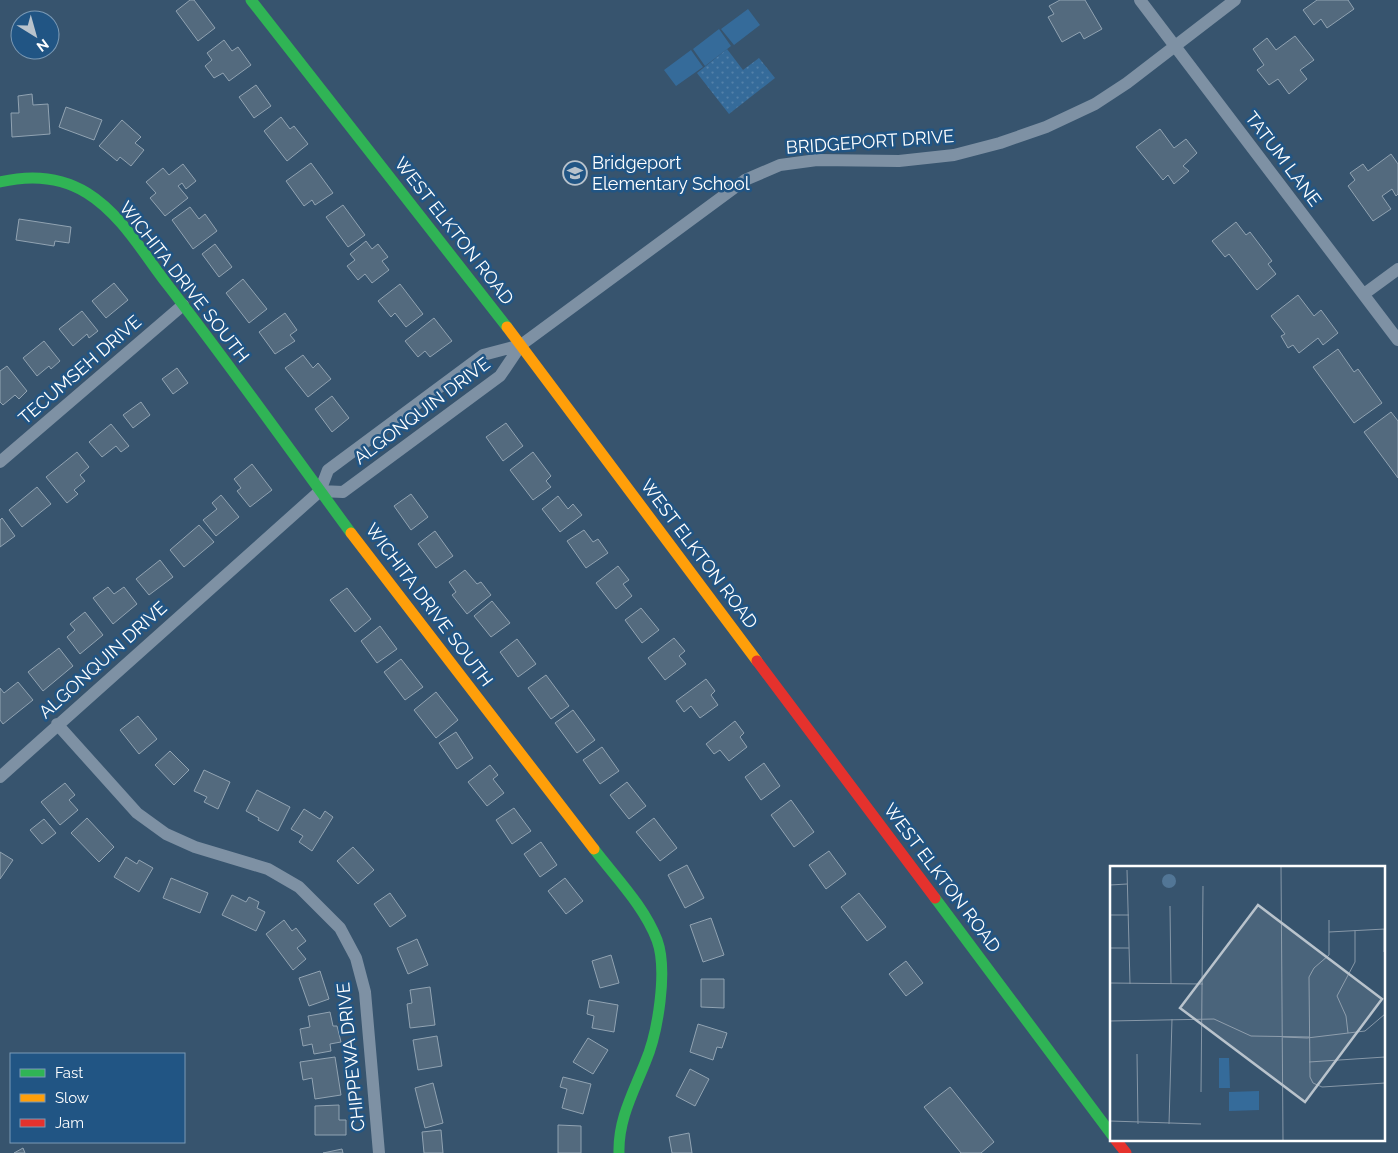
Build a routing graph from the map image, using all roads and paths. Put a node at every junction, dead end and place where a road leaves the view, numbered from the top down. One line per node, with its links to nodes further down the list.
1 (251, 0): 10 (street, WEST ELKTON ROAD)
2 (1140, 0): 4 (street, TATUM LANE)
3 (1235, 0): 4 (street, BRIDGEPORT DRIVE)
4 (1174, 47): 7 (street, TATUM LANE); 10 (street, BRIDGEPORT DRIVE)
5 (0, 182): 8 (street, WICHITA DRIVE SOUTH)
6 (1398, 269): 7 (street)
7 (1364, 294): 9 (street, TATUM LANE)
8 (183, 304): 11 (street, TECUMSEH DRIVE); 12 (street, WICHITA DRIVE SOUTH)
9 (1398, 340)
10 (521, 346): 12 (street, ALGONQUIN DRIVE); 12 (street, ALGONQUIN DRIVE); 15 (street, WEST ELKTON ROAD)
11 (0, 462)
12 (320, 491): 13 (street, ALGONQUIN DRIVE); 18 (street, WICHITA DRIVE SOUTH)
13 (57, 724): 14 (street, ALGONQUIN DRIVE); 17 (street, CHIPPEWA DRIVE)
14 (0, 777)
15 (1110, 1132)
16 (1116, 1140): 19 (street)
17 (379, 1153)
18 (619, 1153)
19 (1126, 1153)

